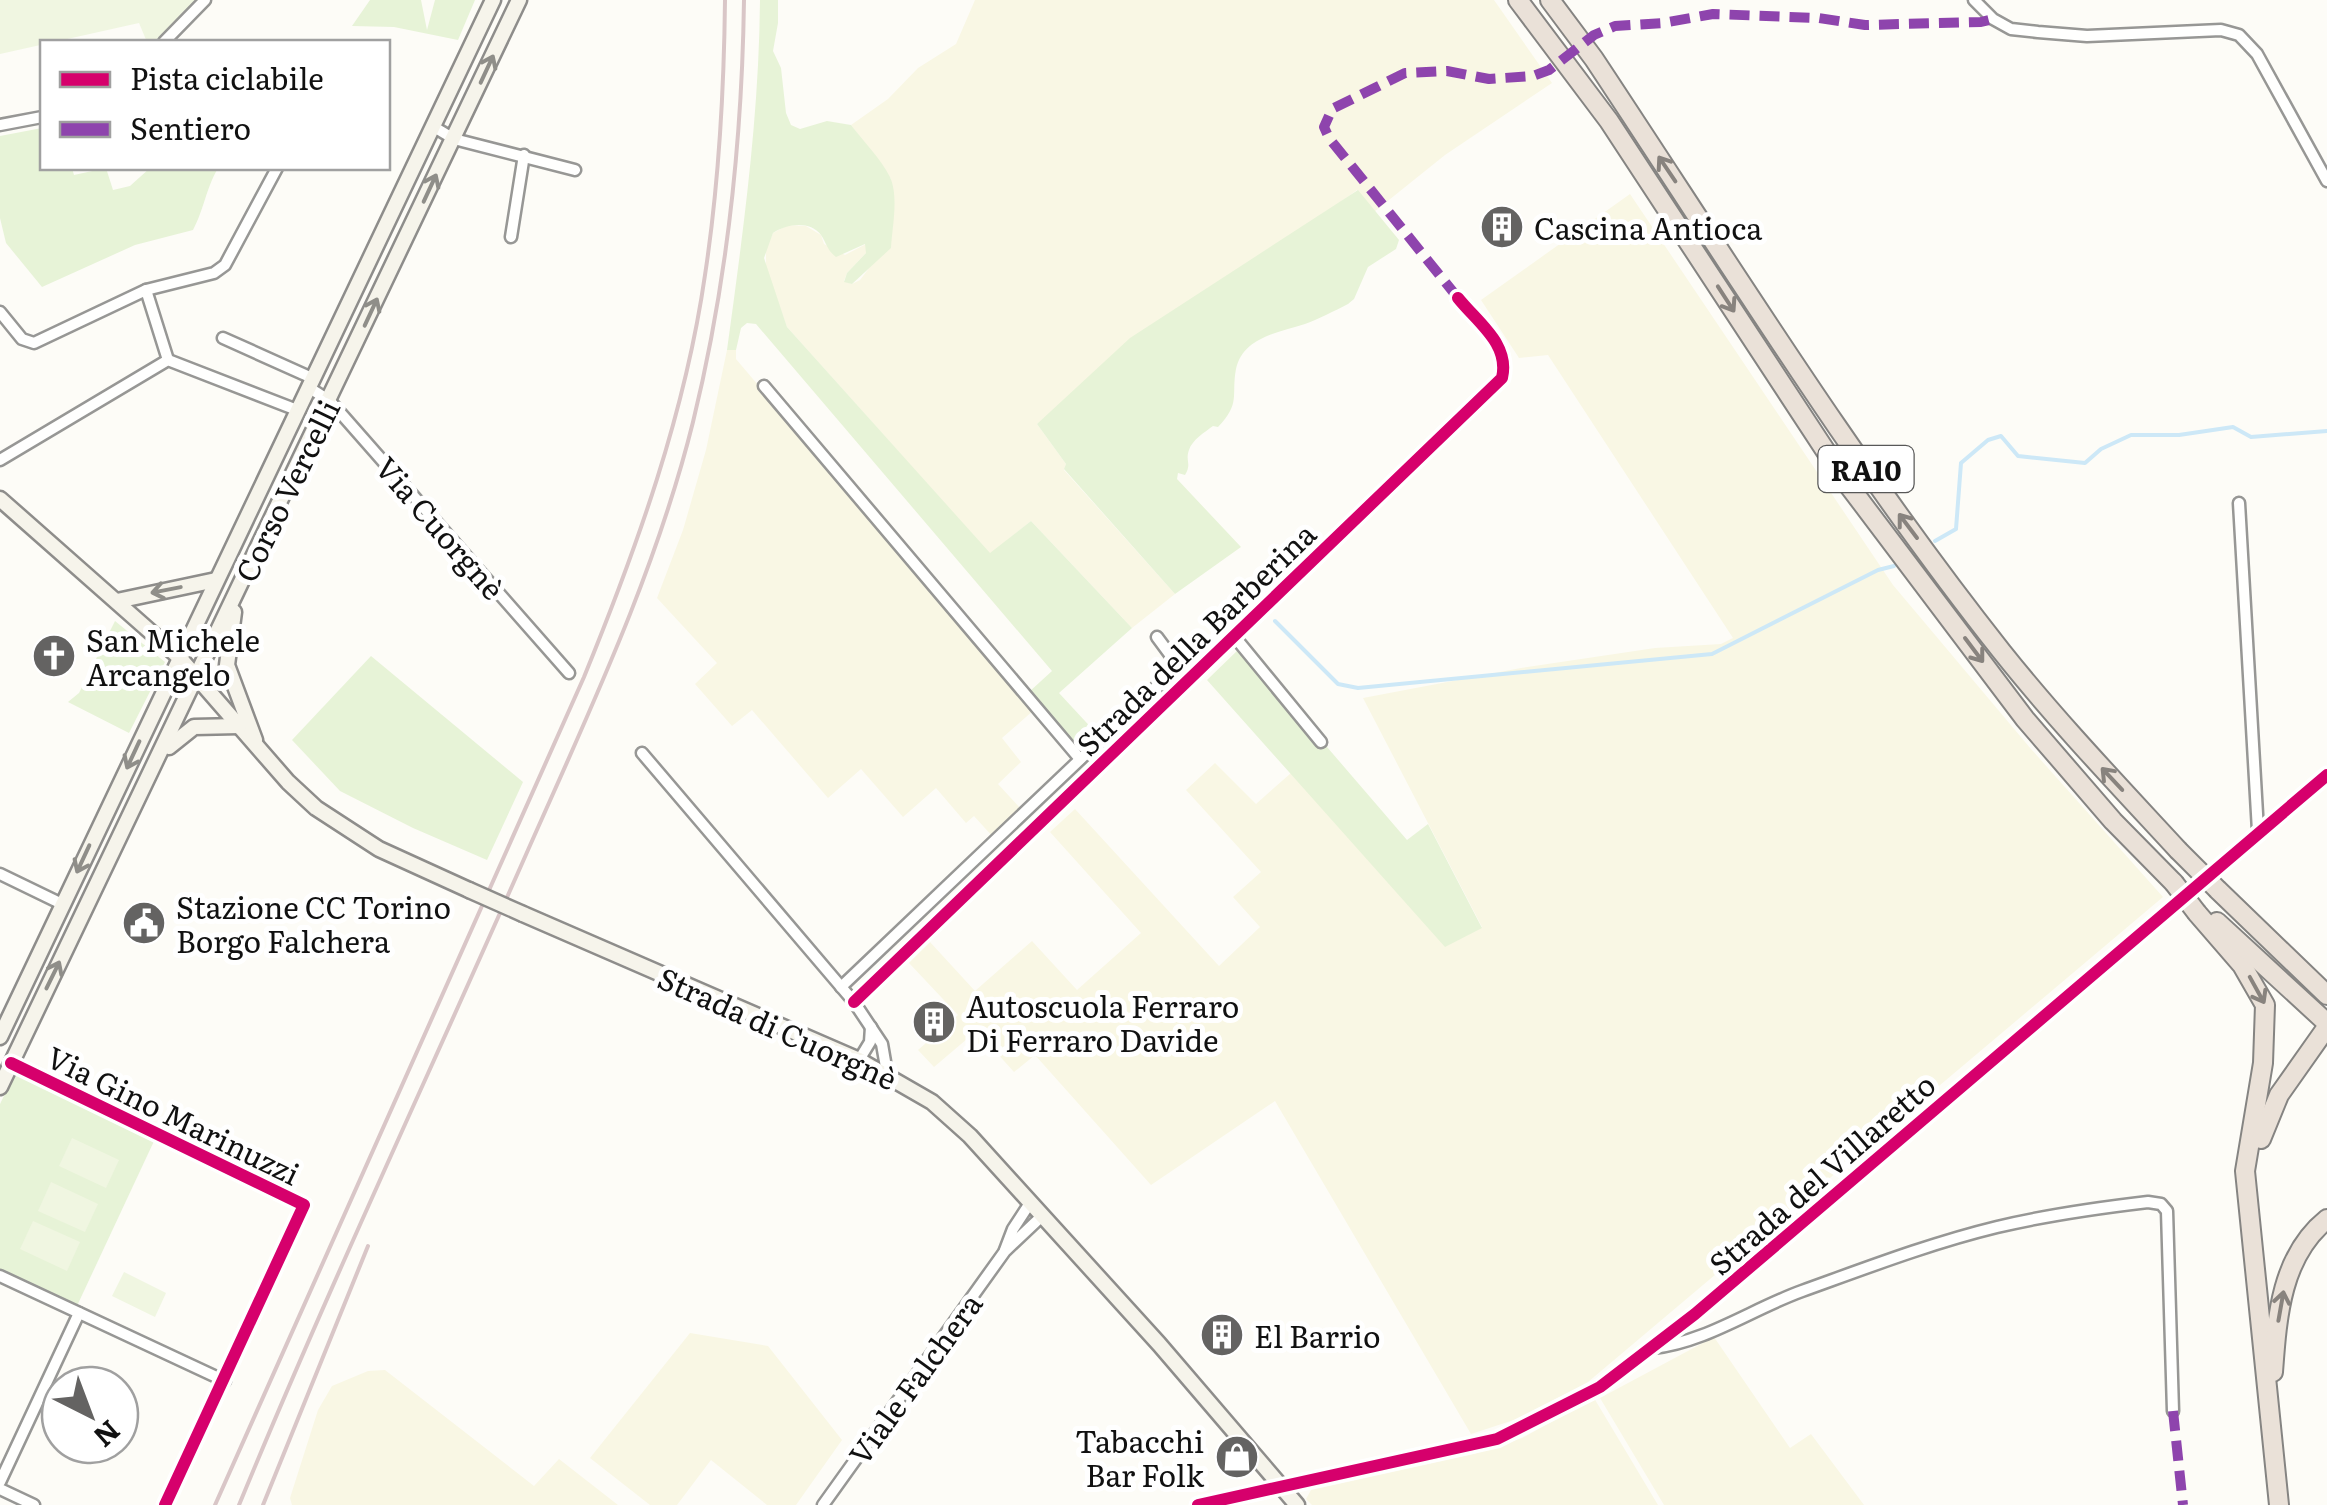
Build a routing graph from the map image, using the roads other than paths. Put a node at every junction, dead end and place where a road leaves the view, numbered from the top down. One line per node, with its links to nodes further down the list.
1 (205, 0): 7 (street)
2 (493, 0): 10 (main road, Corso Vercelli)
3 (519, 0): 11 (main road, Corso Vercelli, one-way to 3)
4 (1518, 0): 47 (highway, RA10, one-way to 47, bridge)
5 (1974, 0): 15 (street)
6 (1556, 7): 49 (highway, RA10, one-way to 6, bridge)
7 (166, 40)
8 (40, 117): 9 (street)
9 (0, 125)
10 (434, 127): 11 (street); 22 (main road, Corso Vercelli)
11 (454, 139): 12 (street); 24 (main road, Corso Vercelli, one-way to 11)
12 (524, 155): 14 (street); 16 (street)
13 (276, 170): 17 (street)
14 (575, 170)
15 (2327, 181)
16 (511, 237)
17 (146, 290): 19 (street); 21 (street)
18 (1458, 298): 32 (street, Strada della Barberina)
19 (0, 312)
20 (223, 338): 22 (street, Via Cuorgnè)
21 (168, 360): 25 (street); 26 (street)
22 (310, 383): 24 (street, Via Cuorgnè); 25 (main road, Corso Vercelli)
23 (764, 386): 42 (street, Strada della Barberina)
24 (330, 400): 30 (main road, Corso Vercelli); 35 (street, Via Cuorgnè)
25 (297, 410): 29 (main road, Corso Vercelli)
26 (0, 460)
27 (0, 499): 31 (main road, Strada di Cuorgnè)
28 (2238, 503): 44 (street)
29 (216, 580): 31 (main road, one-way to 31); 34 (main road, Corso Vercelli)
30 (238, 590): 36 (main road, Corso Vercelli); 39 (main road)
31 (117, 601): 34 (main road, Strada di Cuorgnè)
32 (1234, 636): 38 (street); 50 (street, Strada della Barberina)
33 (1157, 637): 42 (street, Strada della Barberina)
34 (179, 657): 36 (main road, Strada di Cuorgnè); 46 (main road, Corso Vercelli, one-way to 46)
35 (569, 672)
36 (197, 678): 37 (main road, Strada di Cuorgnè); 41 (main road, Corso Vercelli)
37 (239, 726): 39 (main road, Strada di Cuorgnè); 41 (main road)
38 (1320, 742)
39 (256, 745): 54 (main road, Strada di Cuorgnè, bridge)
40 (642, 753): 48 (street)
41 (158, 758): 55 (main road, Corso Vercelli, one-way to 41)
42 (1080, 759): 48 (street, Strada della Barberina)
43 (2327, 775): 44 (street, Strada del Villaretto)
44 (2258, 832): 65 (street, Strada del Villaretto)
45 (0, 874): 46 (street)
46 (62, 904): 53 (main road, Corso Vercelli)
47 (2199, 911): 51 (highway, RA10); 61 (highway, one-way to 61)
48 (841, 987): 50 (street)
49 (2327, 995)
50 (854, 1002): 52 (street)
51 (2327, 1025): 61 (highway)
52 (872, 1026): 54 (street); 56 (street)
53 (0, 1037)
54 (860, 1060): 56 (main road, Strada di Cuorgnè)
55 (11, 1063): 57 (main road, Corso Vercelli); 66 (street, Via Gino Marinuzzi)
56 (887, 1073): 58 (main road, Strada di Cuorgnè)
57 (0, 1087)
58 (1030, 1202): 59 (main road, Strada di Cuorgnè); 62 (street, Viale Falchera)
59 (1042, 1216): 62 (street, Viale Falchera); 70 (main road, Strada di Cuorgnè)
60 (2327, 1219): 67 (highway, one-way to 60)
61 (2253, 1248): 67 (highway)
62 (1004, 1251): 73 (street, Viale Falchera)
63 (0, 1276): 64 (street)
64 (80, 1313): 66 (street); 69 (street)
65 (1652, 1348): 68 (street, Strada del Villaretto); 70 (street, Strada del Villaretto)
66 (224, 1381): 72 (street)
67 (2270, 1402): 76 (highway)
68 (2173, 1412)
69 (0, 1486): 71 (street)
70 (1282, 1487): 74 (street, Strada del Villaretto); 75 (main road, Strada di Cuorgnè)
71 (34, 1505)
72 (164, 1505)
73 (822, 1505)
74 (1198, 1505)
75 (1297, 1505)
76 (2279, 1505)

